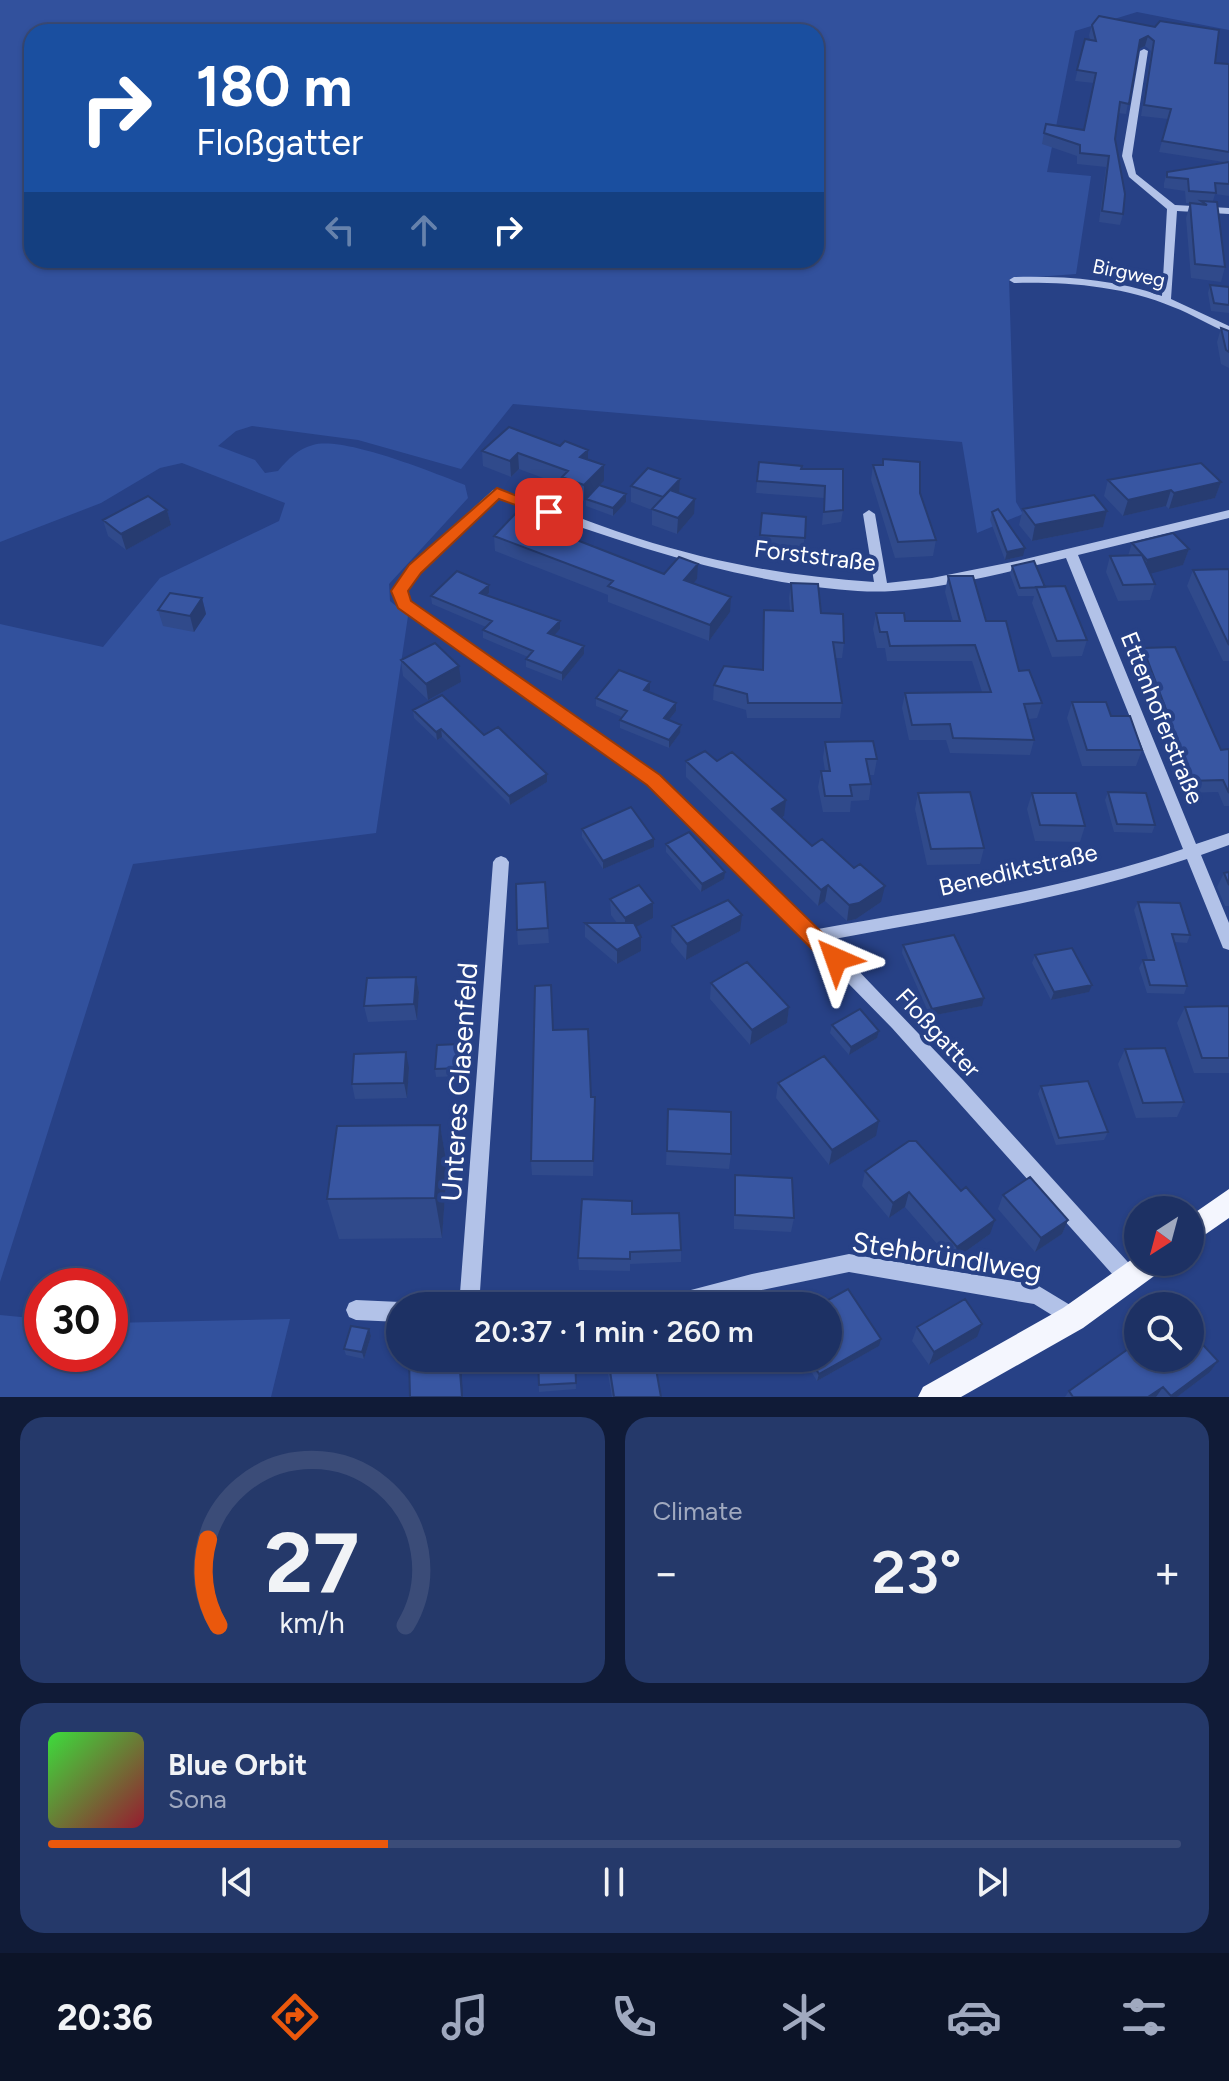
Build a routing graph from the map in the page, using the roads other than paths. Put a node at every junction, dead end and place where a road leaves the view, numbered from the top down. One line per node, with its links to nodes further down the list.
1 (1144, 51): 2 (street)
2 (1172, 208): 3 (street); 5 (street)
3 (1229, 211)
4 (1014, 280): 5 (street, Birgweg)
5 (1167, 298): 6 (street, Birgweg)
6 (1229, 330)
7 (497, 493): 11 (street, Forststraße); 15 (street, Floßgatter)
8 (869, 514): 11 (street)
9 (1229, 514): 10 (street, Forststraße)
10 (1071, 554): 11 (street, Forststraße); 13 (street, Ettenhoferstraße)
11 (881, 587)
12 (1229, 839): 13 (street, Benediktstraße)
13 (1193, 852): 15 (street, Benediktstraße); 16 (street, Ettenhoferstraße)
14 (501, 862): 21 (street, Unteres Glasenfeld)
15 (815, 936): 19 (street, Floßgatter)
16 (1229, 943)
17 (1229, 1202): 18 (main road)
18 (1204, 1221)
19 (1124, 1254)
20 (1132, 1276): 25 (main road)
21 (470, 1292)
22 (719, 1292): 25 (street, Stehbründlweg)
23 (356, 1310): 24 (street)
24 (386, 1311)
25 (1073, 1318): 26 (main road)
26 (933, 1397)

